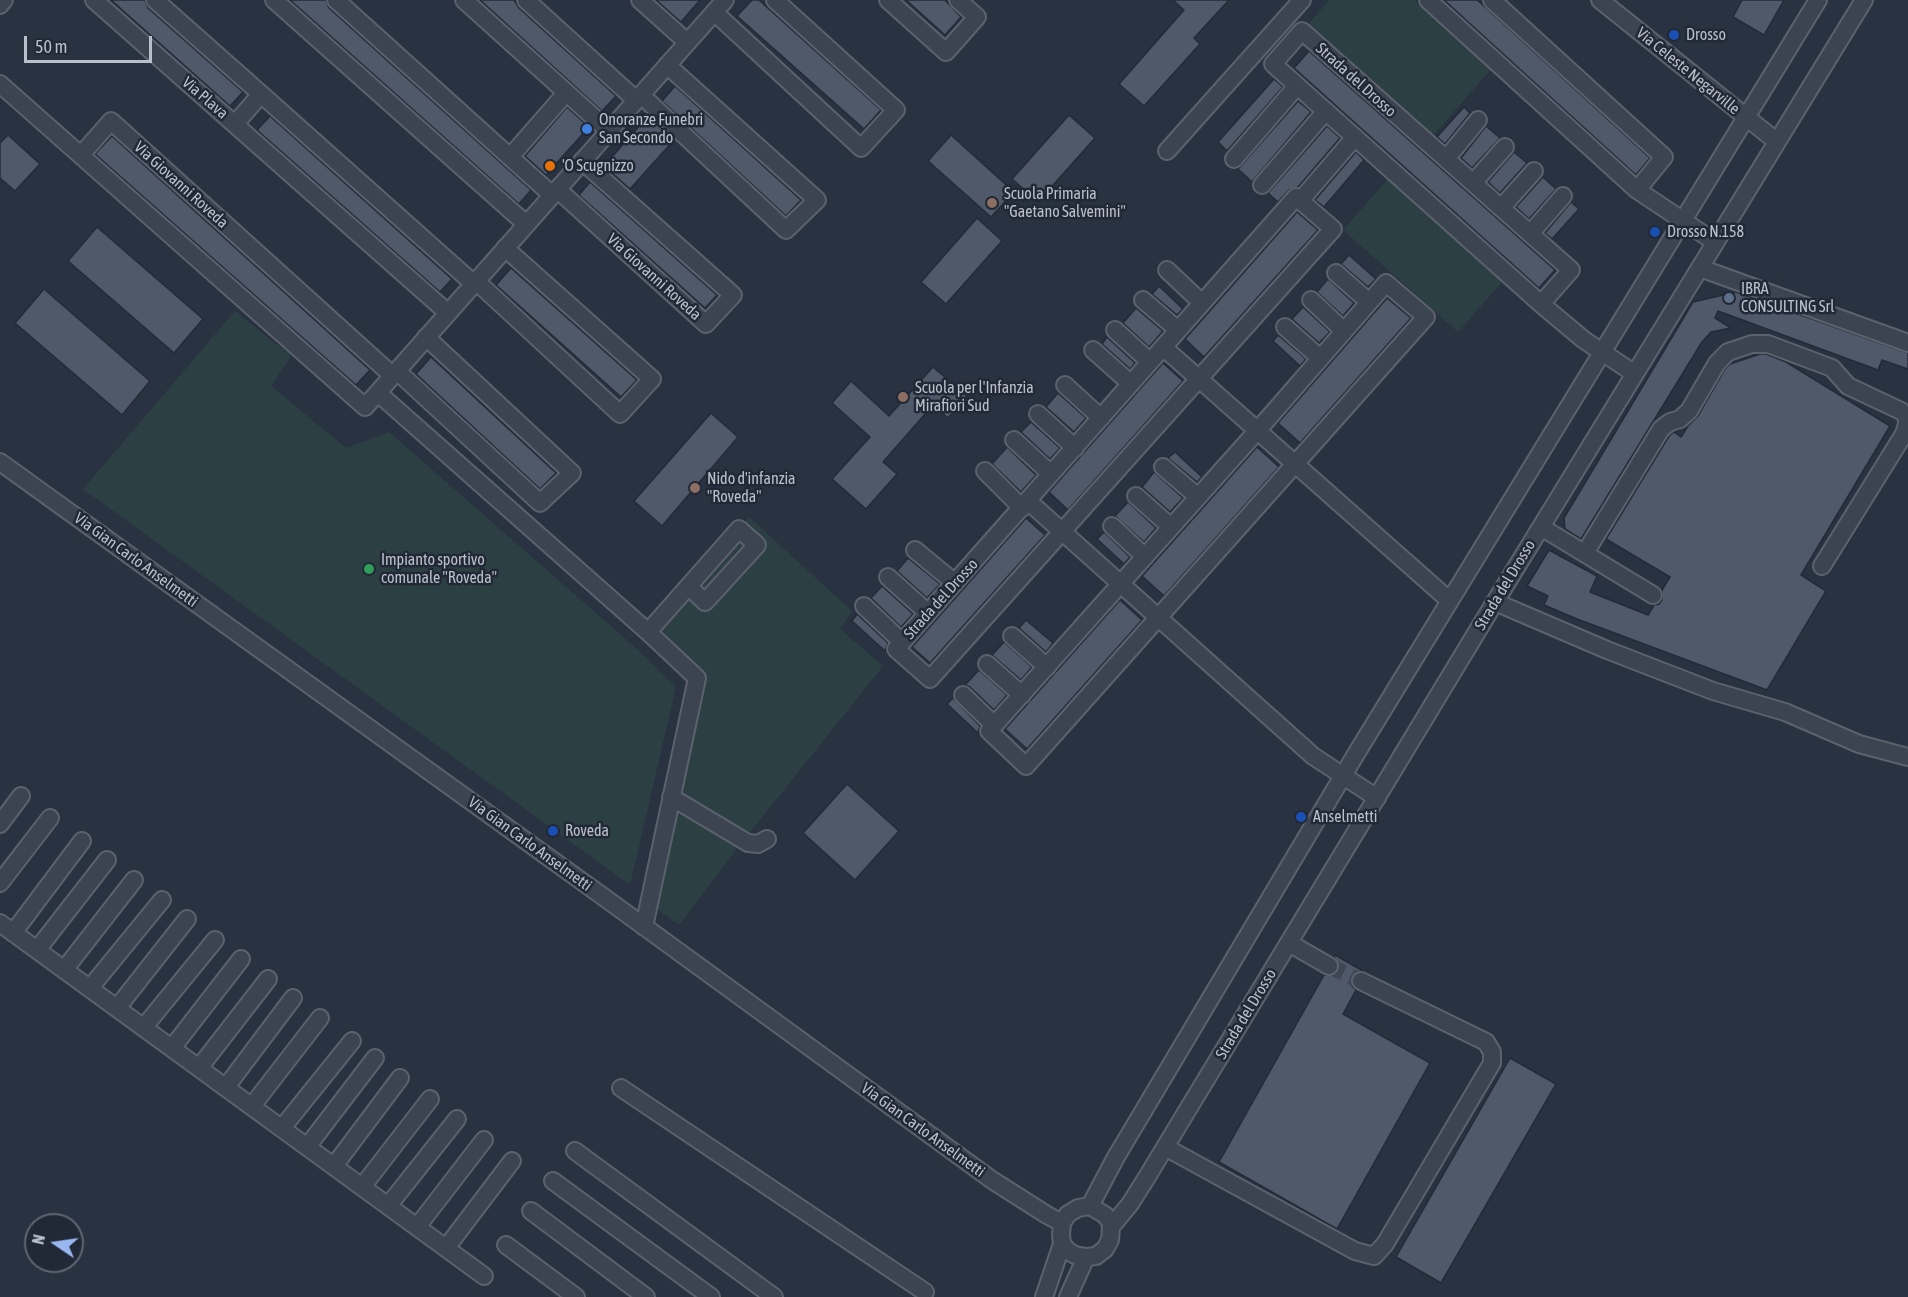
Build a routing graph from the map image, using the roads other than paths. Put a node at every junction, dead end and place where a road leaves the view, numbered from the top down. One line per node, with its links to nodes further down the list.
1 (4, 0): 18 (street)
2 (94, 0): 30 (street, Via Plava)
3 (155, 0): 25 (street)
4 (274, 0): 50 (street)
5 (336, 0): 37 (street, Via Giovanni Roveda)
6 (464, 0): 24 (street)
7 (526, 0): 26 (street)
8 (640, 0): 20 (street)
9 (775, 0): 19 (street)
10 (888, 0): 11 (street)
11 (958, 0)
12 (1302, 0): 35 (street)
13 (1428, 0): 44 (street)
14 (1492, 0): 44 (street)
15 (1600, 0): 28 (street, Via Celeste Negarville)
16 (1818, 0): 28 (street)
17 (1864, 0): 33 (street, Strada del Drosso)
18 (0, 5)
19 (718, 5): 20 (street)
20 (687, 42): 21 (street)
21 (667, 65): 26 (street); 26 (street)
22 (0, 84): 36 (street)
23 (1297, 86): 27 (street, Strada del Drosso); 38 (street); 39 (street, Strada del Drosso)
24 (566, 93): 31 (street); 37 (street)
25 (261, 94): 30 (street, Via Plava); 57 (street)
26 (638, 98): 31 (street)
27 (1326, 111): 32 (street, Strada del Drosso); 43 (street)
28 (1745, 117): 33 (street, Via Celeste Negarville); 49 (street)
29 (1478, 120): 39 (street)
30 (239, 128): 63 (street)
31 (609, 131): 40 (street)
32 (1354, 137): 46 (street); 62 (street, Strada del Drosso)
33 (1776, 141): 52 (street, Strada del Drosso)
34 (1505, 147): 42 (street)
35 (1167, 151)
36 (81, 155): 75 (street, Via Giovanni Roveda); 80 (street)
37 (510, 156): 45 (street, Via Giovanni Roveda)
38 (1234, 159)
39 (1446, 159): 42 (street, Strada del Drosso)
40 (582, 161): 45 (street); 45 (street, Via Giovanni Roveda)
41 (1534, 171): 48 (street)
42 (1473, 183): 48 (street, Strada del Drosso)
43 (1262, 185)
44 (1637, 190): 49 (street)
45 (554, 192): 50 (street)
46 (1306, 194)
47 (1563, 196): 51 (street)
48 (1501, 208): 51 (street, Strada del Drosso)
49 (1682, 221): 52 (street); 72 (street)
50 (526, 224): 53 (street)
51 (1530, 234): 62 (street, Strada del Drosso)
52 (1715, 242): 54 (street, Strada del Drosso)
53 (505, 248): 57 (street); 57 (street)
54 (1700, 268): 69 (street); 76 (street, Strada del Drosso)
55 (1167, 270): 61 (street)
56 (1336, 273): 60 (street)
57 (475, 282): 63 (street)
58 (1143, 300): 66 (street)
59 (1311, 300): 67 (street)
60 (1369, 302): 67 (street); 87 (street)
61 (1202, 303): 66 (street, Strada del Drosso); 77 (street, Strada del Drosso)
62 (1541, 304): 72 (street, Strada del Drosso)
63 (448, 313): 68 (street)
64 (1285, 327): 73 (street)
65 (1115, 330): 74 (street)
66 (1178, 330): 70 (street, Strada del Drosso)
67 (1344, 331): 73 (street)
68 (426, 338): 75 (street); 75 (street, Via Giovanni Roveda)
69 (1908, 344)
70 (1162, 347): 74 (street, Strada del Drosso); 77 (street)
71 (1094, 351): 78 (street)
72 (1602, 352): 76 (street, Strada del Drosso); 107 (street)
73 (1320, 358): 83 (street)
74 (1150, 362): 78 (street, Strada del Drosso)
75 (395, 374): 80 (street)
76 (1635, 374): 95 (street, Strada del Drosso)
77 (1200, 379): 83 (street); 97 (street, Strada del Drosso)
78 (1131, 384): 82 (street, Strada del Drosso)
79 (1065, 385): 82 (street)
80 (378, 393): 112 (street)
81 (1038, 414): 85 (street)
82 (1101, 418): 85 (street, Strada del Drosso)
83 (1258, 430): 87 (street); 92 (street)
84 (1014, 440): 90 (street)
85 (1075, 448): 90 (street, Strada del Drosso)
86 (0, 462): 134 (street, Via Gian Carlo Anselmetti)
87 (1296, 465): 107 (street); 111 (street)
88 (1163, 467): 92 (street)
89 (985, 471): 93 (street)
90 (1051, 474): 93 (street, Strada del Drosso)
91 (1136, 496): 96 (street)
92 (1198, 497): 96 (street)
93 (1025, 504): 97 (street); 103 (street, Strada del Drosso)
94 (1112, 526): 100 (street)
95 (1541, 527): 99 (street); 108 (street, Strada del Drosso)
96 (1171, 528): 100 (street)
97 (1062, 533): 104 (street); 114 (street, Strada del Drosso)
98 (915, 550): 103 (street)
99 (1585, 553): 101 (street); 106 (street)
100 (1145, 557): 104 (street)
101 (1822, 566)
102 (888, 577): 110 (street)
103 (955, 583): 110 (street, Strada del Drosso)
104 (1120, 585): 111 (street); 116 (street)
105 (689, 587): 112 (street)
106 (1653, 595)
107 (1450, 601): 121 (street)
108 (1495, 602): 120 (street); 124 (street, Strada del Drosso)
109 (864, 606): 114 (street)
110 (928, 613): 114 (street, Strada del Drosso)
111 (1158, 618): 119 (street); 121 (street)
112 (648, 632): 123 (street)
113 (1012, 636): 116 (street)
114 (903, 642)
115 (987, 664): 118 (street)
116 (1047, 667): 118 (street)
117 (963, 695): 119 (street)
118 (1022, 695): 119 (street)
119 (994, 725)
120 (1908, 757)
121 (1343, 776): 124 (street); 169 (street)
122 (21, 796): 126 (street)
123 (671, 797): 127 (street); 134 (street)
124 (1377, 798): 137 (street, Strada del Drosso)
125 (50, 818): 131 (street)
126 (0, 824)
127 (767, 839)
128 (81, 841): 135 (street)
129 (107, 860): 138 (street)
130 (134, 880): 141 (street)
131 (0, 883)
132 (162, 900): 144 (street)
133 (187, 919): 146 (street)
134 (644, 927): 171 (street, Via Gian Carlo Anselmetti)
135 (6, 928): 138 (street)
136 (215, 940): 148 (street)
137 (1289, 943): 140 (street); 162 (street, Strada del Drosso)
138 (37, 950): 141 (street)
139 (241, 959): 150 (street)
140 (1329, 966)
141 (64, 970): 144 (street)
142 (268, 979): 152 (street)
143 (1361, 981): 162 (street)
144 (90, 988): 146 (street)
145 (293, 998): 154 (street)
146 (117, 1008): 148 (street)
147 (320, 1018): 157 (street)
148 (144, 1027): 150 (street)
149 (352, 1041): 159 (street)
150 (172, 1048): 152 (street)
151 (375, 1058): 161 (street)
152 (199, 1068): 154 (street)
153 (400, 1078): 165 (street)
154 (225, 1087): 157 (street)
155 (621, 1089): 179 (street)
156 (430, 1099): 167 (street)
157 (252, 1106): 159 (street)
158 (457, 1119): 168 (street)
159 (282, 1128): 161 (street)
160 (484, 1140): 172 (street)
161 (307, 1147): 165 (street)
162 (1165, 1147): 173 (street, Strada del Drosso)
163 (575, 1151): 183 (street)
164 (512, 1161): 176 (street)
165 (333, 1166): 167 (street)
166 (553, 1180): 182 (street)
167 (362, 1187): 168 (street)
168 (388, 1206): 172 (street)
169 (1090, 1206): 171 (street); 173 (street)
170 (531, 1211): 181 (street)
171 (1062, 1223): 174 (street)
172 (417, 1227): 176 (street)
173 (1111, 1227): 177 (street)
174 (1062, 1244): 177 (street); 184 (street)
175 (506, 1245): 180 (street)
176 (446, 1248): 178 (street)
177 (1086, 1257): 185 (street)
178 (484, 1276)
179 (925, 1292)
180 (576, 1297)
181 (646, 1297)
182 (711, 1297)
183 (774, 1297)
184 (1044, 1297)
185 (1068, 1297)

